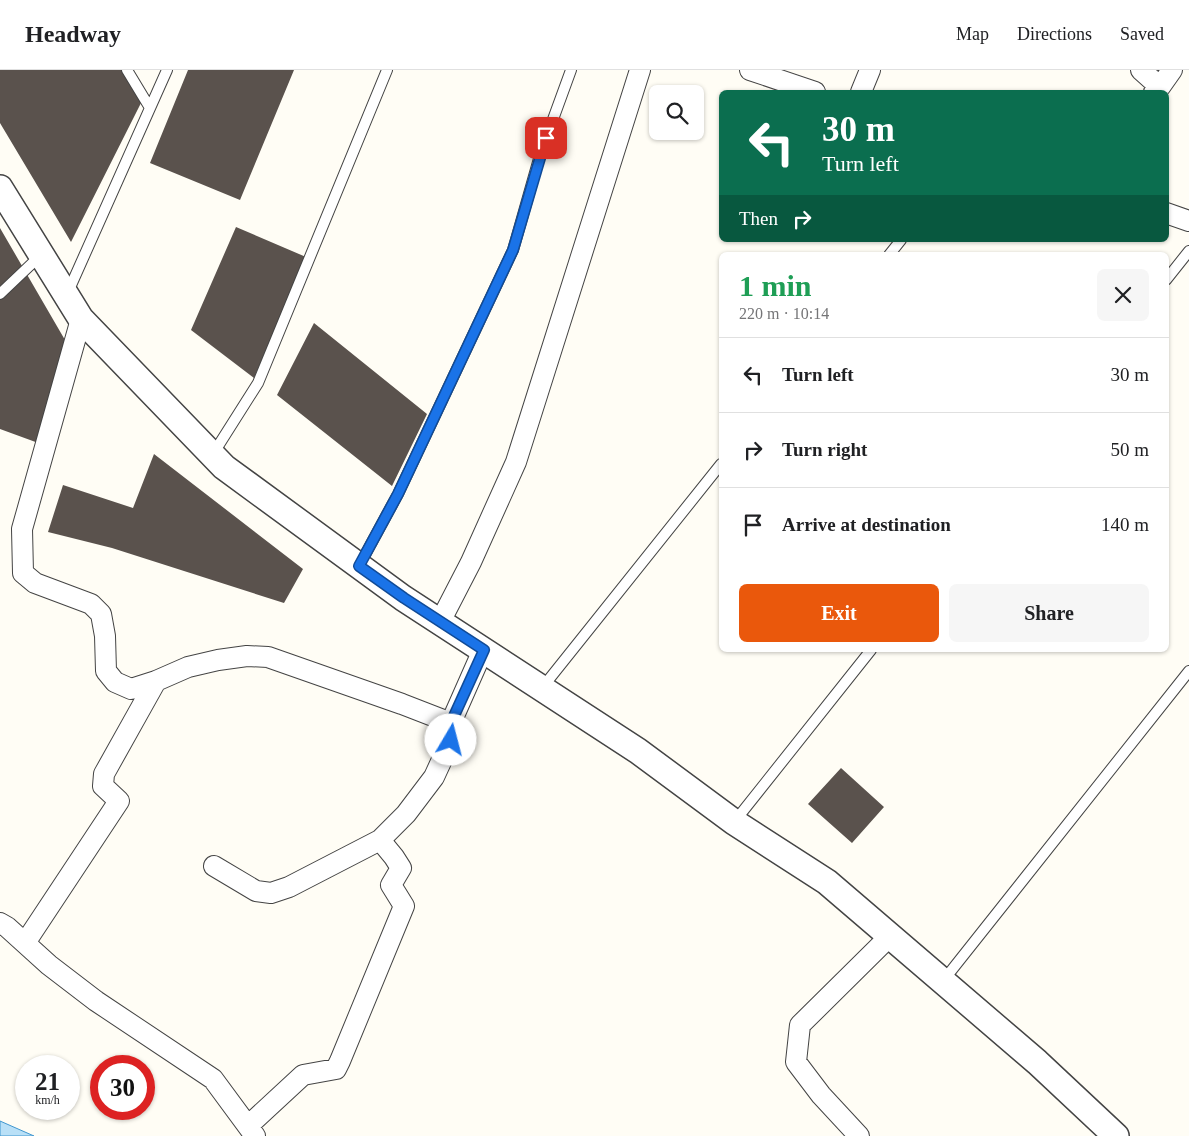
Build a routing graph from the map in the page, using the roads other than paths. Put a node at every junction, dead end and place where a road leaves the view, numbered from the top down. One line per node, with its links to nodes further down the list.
1 (127, 70): 13 (lane)
2 (167, 70): 13 (lane)
3 (387, 70): 25 (lane)
4 (571, 70): 27 (lane)
5 (640, 70): 28 (street)
6 (750, 70): 10 (street)
7 (870, 70): 11 (street)
8 (1141, 70): 12 (street)
9 (1172, 70): 12 (street)
10 (809, 90)
11 (862, 90)
12 (1157, 90)
13 (150, 108): 23 (lane)
14 (0, 188): 20 (street)
15 (1169, 214): 16 (street)
16 (1189, 221)
17 (898, 242): 19 (lane)
18 (1189, 251): 21 (lane)
19 (890, 252)
20 (41, 255): 22 (lane); 23 (street)
21 (1169, 276)
22 (0, 294)
23 (66, 295): 24 (street)
24 (81, 320): 25 (street); 32 (street)
25 (212, 455): 27 (street)
26 (719, 467): 33 (lane)
27 (359, 566): 28 (street)
28 (440, 622): 29 (street)
29 (484, 650): 33 (street); 34 (street)
30 (869, 652): 35 (lane)
31 (1189, 671): 41 (lane)
32 (156, 681): 34 (street); 40 (street)
33 (542, 688): 35 (street)
34 (450, 723): 36 (street)
35 (734, 822): 39 (street)
36 (380, 840): 37 (street); 42 (street)
37 (214, 866)
38 (0, 923): 40 (street)
39 (890, 936): 41 (street); 43 (street)
40 (25, 943): 42 (street)
41 (943, 981): 44 (street)
42 (252, 1131)
43 (859, 1136)
44 (1116, 1136)

